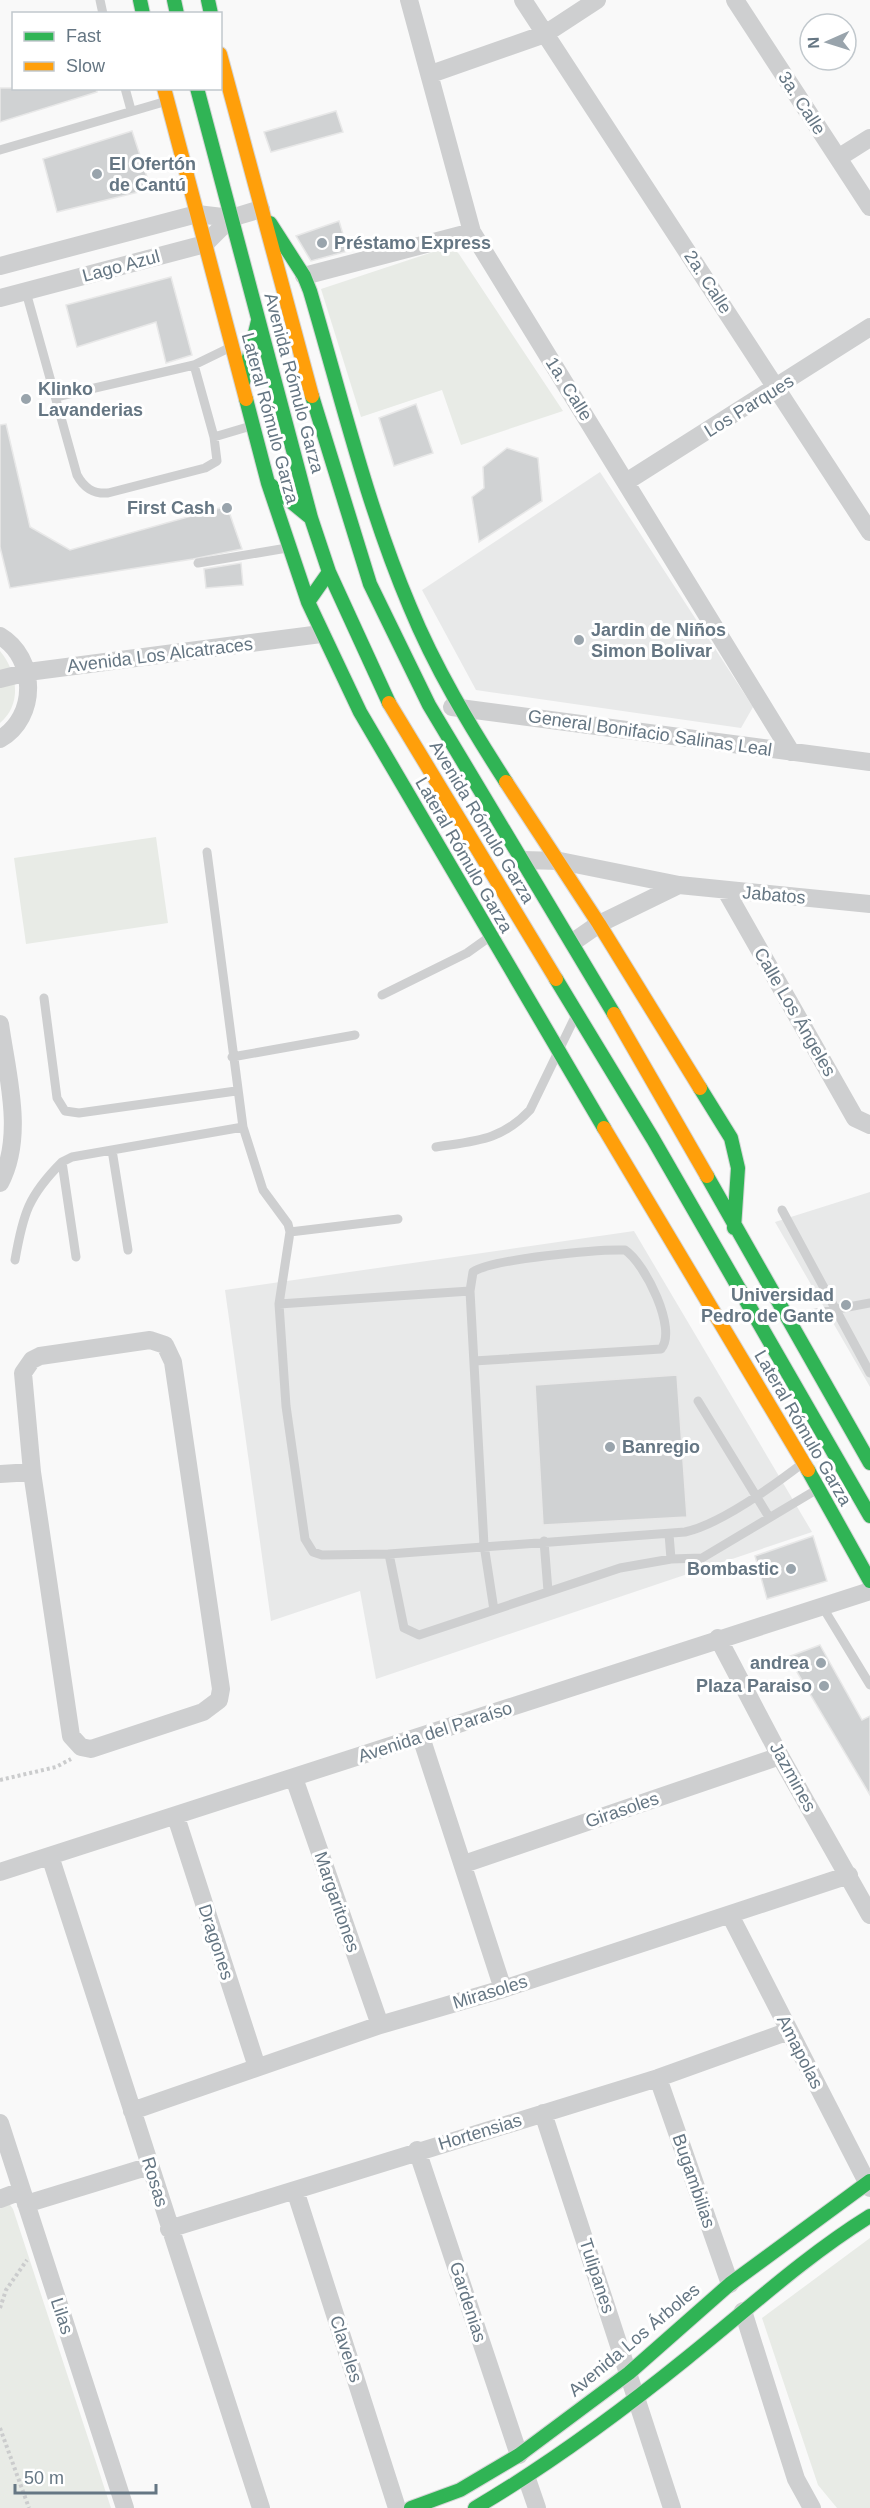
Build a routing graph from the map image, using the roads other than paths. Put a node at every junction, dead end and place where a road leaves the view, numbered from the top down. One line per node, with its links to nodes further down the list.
1 (409, 0): 7 (street, 1a. Calle)
2 (523, 0): 5 (street, 2a. Calle)
3 (597, 0): 5 (street)
4 (735, 0): 14 (street, 3a. Calle)
5 (545, 34): 7 (street); 30 (street, 2a. Calle)
6 (222, 62): 16 (street, Avenida Rómulo Garza)
7 (431, 74): 19 (street, 1a. Calle)
8 (126, 90): 11 (lane)
9 (198, 90): 18 (street, Avenida Rómulo Garza)
10 (166, 95): 11 (lane); 17 (street, Lateral Rómulo Garza)
11 (131, 110): 13 (lane)
12 (870, 138): 14 (street)
13 (0, 150)
14 (838, 158): 15 (street, 3a. Calle)
15 (870, 207)
16 (261, 209): 18 (street, Lago Azul); 22 (street); 46 (street, Avenida Rómulo Garza)
17 (197, 214): 18 (street, Lago Azul); 20 (street, Lateral Rómulo Garza); 21 (street, Lago Azul)
18 (231, 218): 20 (street, Lago Azul); 25 (street, Avenida Rómulo Garza)
19 (472, 232): 22 (street); 35 (street, 1a. Calle)
20 (206, 244): 23 (street, Lago Azul); 27 (street, Lateral Rómulo Garza)
21 (1, 263)
22 (304, 276): 47 (street)
23 (26, 291): 24 (street, Lago Azul); 31 (lane)
24 (0, 298)
25 (259, 320): 29 (street); 36 (street, Avenida Rómulo Garza)
26 (870, 327): 30 (street, Los Parques)
27 (233, 346): 28 (lane); 29 (street, Lateral Rómulo Garza)
28 (194, 365): 31 (lane); 33 (lane)
29 (243, 382): 32 (street, Lateral Rómulo Garza)
30 (778, 388): 35 (street, Los Parques); 37 (street, 2a. Calle)
31 (56, 397): 33 (lane)
32 (254, 425): 33 (lane); 34 (street, Lateral Rómulo Garza)
33 (214, 436)
34 (268, 483): 36 (street); 38 (street, Lateral Rómulo Garza)
35 (626, 483): 49 (street, 1a. Calle)
36 (311, 518): 40 (street, Avenida Rómulo Garza)
37 (870, 531)
38 (288, 549): 39 (lane); 41 (street, Lateral Rómulo Garza)
39 (198, 563)
40 (329, 572): 41 (street); 62 (street, Avenida Rómulo Garza)
41 (308, 603): 42 (street, Lateral Rómulo Garza)
42 (321, 634): 44 (street, Avenida Los Alcatraces); 58 (street, Lateral Rómulo Garza)
43 (0, 636): 44 (street)
44 (28, 672): 45 (street, Avenida Los Alcatraces); 48 (street)
45 (0, 679)
46 (429, 705): 47 (street, General Bonifacio Salinas Leal); 52 (street, Avenida Rómulo Garza)
47 (460, 708): 49 (street, General Bonifacio Salinas Leal); 53 (street)
48 (0, 740)
49 (791, 752): 50 (street, General Bonifacio Salinas Leal)
50 (870, 762)
51 (207, 852): 66 (lane)
52 (522, 860): 53 (street, Jabatos); 59 (street, Avenida Rómulo Garza)
53 (560, 861): 54 (street, Jabatos); 57 (street)
54 (678, 885): 55 (street, Jabatos); 57 (street)
55 (726, 891): 56 (street, Jabatos); 68 (street, Calle Los Ángeles)
56 (870, 904)
57 (599, 924): 59 (street); 76 (street)
58 (490, 937): 60 (lane); 65 (street, Lateral Rómulo Garza)
59 (573, 942): 76 (street, Avenida Rómulo Garza)
60 (382, 995)
61 (44, 998): 67 (lane)
62 (576, 1014): 65 (lane); 96 (street, Avenida Rómulo Garza)
63 (0, 1024): 73 (street)
64 (355, 1035): 66 (lane)
65 (559, 1052): 70 (lane); 90 (street, Lateral Rómulo Garza)
66 (232, 1057): 67 (lane)
67 (236, 1091): 69 (lane)
68 (870, 1125)
69 (243, 1127): 71 (lane); 77 (lane)
70 (436, 1147)
71 (112, 1150): 72 (lane); 78 (lane)
72 (62, 1162): 79 (lane); 80 (lane)
73 (0, 1183)
74 (782, 1210): 84 (lane)
75 (398, 1220): 77 (lane)
76 (734, 1228): 85 (street, Avenida Rómulo Garza)
77 (290, 1233): 83 (lane)
78 (128, 1250)
79 (76, 1257)
80 (15, 1260)
81 (470, 1291): 83 (lane); 86 (lane); 86 (lane)
82 (870, 1303): 84 (lane)
83 (279, 1304): 101 (lane)
84 (834, 1310): 85 (lane); 87 (lane)
85 (788, 1318): 89 (street, Avenida Rómulo Garza)
86 (474, 1361): 100 (lane)
87 (870, 1373)
88 (698, 1401): 95 (lane)
89 (865, 1442): 91 (street, Avenida Rómulo Garza)
90 (803, 1462): 94 (street, Lateral Rómulo Garza); 95 (lane)
91 (870, 1463)
92 (32, 1472): 92 (street); 93 (street)
93 (0, 1474)
94 (818, 1488): 97 (lane); 103 (street, Lateral Rómulo Garza)
95 (757, 1494): 97 (lane); 98 (lane)
96 (870, 1516)
97 (769, 1517): 102 (lane)
98 (669, 1534): 99 (lane); 102 (lane)
99 (544, 1541): 100 (lane); 104 (lane)
100 (484, 1545): 101 (lane); 107 (lane)
101 (389, 1554): 107 (lane)
102 (671, 1559): 104 (lane)
103 (870, 1581)
104 (548, 1591): 107 (lane)
105 (870, 1591): 106 (street, Avenida del Paraíso)
106 (822, 1606): 108 (street, Avenida del Paraíso); 109 (lane)
107 (494, 1610)
108 (718, 1638): 110 (street, Avenida del Paraíso); 111 (street, Jazmines)
109 (870, 1685)
110 (421, 1737): 112 (street, Avenida del Paraíso); 115 (street)
111 (780, 1756): 115 (street, Girasoles); 117 (street, Jazmines)
112 (294, 1778): 113 (street, Avenida del Paraíso); 121 (street, Margaritones)
113 (176, 1817): 114 (street, Avenida del Paraíso); 123 (street, Dragones)
114 (50, 1856): 116 (street, Avenida del Paraíso); 125 (street, Rosas)
115 (464, 1864): 120 (street)
116 (0, 1872)
117 (849, 1875): 118 (street, Jazmines); 119 (street, Mirasoles)
118 (870, 1915)
119 (730, 1916): 120 (street, Mirasoles); 122 (street, Amapolas)
120 (503, 1989): 121 (street, Mirasoles)
121 (380, 2025): 123 (street, Mirasoles)
122 (789, 2031): 124 (street, Hortensias); 130 (street, Amapolas)
123 (256, 2067): 125 (street, Mirasoles)
124 (658, 2078): 126 (street, Hortensias); 136 (street, Bugambilias)
125 (132, 2111): 129 (street, Rosas)
126 (543, 2113): 128 (street, Hortensias); 138 (street, Tulipanes)
127 (0, 2123): 132 (street, Lilas)
128 (417, 2150): 131 (street, Hortensias); 140 (street, Gardenias)
129 (150, 2166): 132 (street); 135 (street, Rosas)
130 (869, 2184): 136 (street, Avenida Los Árboles)
131 (295, 2190): 135 (street, Hortensias); 144 (street, Claveles)
132 (24, 2198): 133 (street); 142 (street, Lilas)
133 (0, 2199)
134 (870, 2217): 137 (street)
135 (169, 2229): 143 (street, Rosas)
136 (730, 2283): 138 (street, Avenida Los Árboles)
137 (743, 2311): 139 (street); 149 (street)
138 (629, 2373): 139 (street, Tulipanes); 140 (street, Avenida Los Árboles)
139 (637, 2399): 141 (street); 148 (street, Tulipanes)
140 (519, 2455): 145 (street, Avenida Los Árboles)
141 (527, 2479): 146 (street); 147 (street)
142 (125, 2508)
143 (261, 2508)
144 (398, 2508)
145 (411, 2508)
146 (475, 2508)
147 (537, 2508)
148 (672, 2508)
149 (812, 2508)

